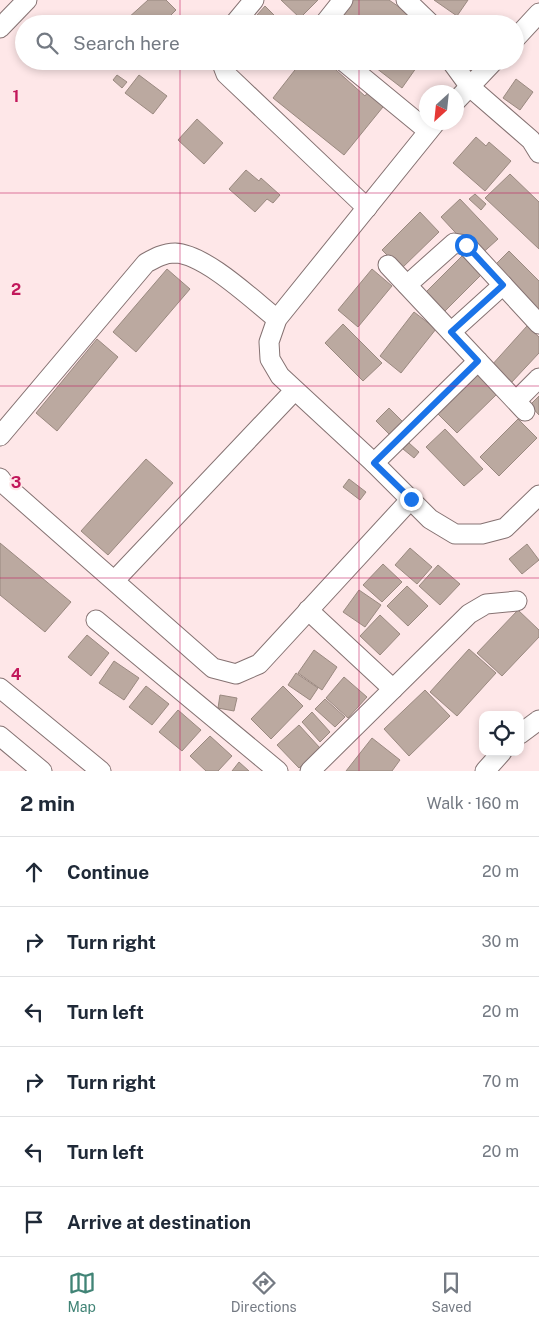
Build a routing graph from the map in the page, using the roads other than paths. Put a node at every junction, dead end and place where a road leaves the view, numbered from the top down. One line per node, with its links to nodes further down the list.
1 (27, 0): 9 (street)
2 (254, 0): 6 (street)
3 (343, 0): 7 (street)
4 (406, 0): 8 (street)
5 (539, 13): 10 (street)
6 (242, 15)
7 (331, 15)
8 (422, 15)
9 (0, 28)
10 (524, 29)
11 (224, 70): 20 (street)
12 (355, 70): 17 (street)
13 (458, 70): 15 (street)
14 (486, 70): 15 (street)
15 (470, 87): 16 (street); 19 (street)
16 (464, 93)
17 (419, 117)
18 (430, 130): 20 (street)
19 (536, 142)
20 (367, 208): 24 (street)
21 (388, 265): 22 (street)
22 (407, 284): 23 (street); 26 (street)
23 (503, 285): 25 (street); 26 (street)
24 (277, 319): 29 (street); 30 (street)
25 (539, 324)
26 (451, 332): 27 (street)
27 (478, 361): 28 (street); 31 (street)
28 (539, 378)
29 (294, 391): 31 (street); 35 (street)
30 (0, 436)
31 (374, 463): 34 (street)
32 (0, 478): 35 (street)
33 (539, 495): 34 (street)
34 (411, 499): 37 (street)
35 (115, 580): 37 (street)
36 (517, 601): 40 (street)
37 (308, 610): 40 (street)
38 (96, 620): 47 (street)
39 (0, 688): 46 (street)
40 (393, 690): 48 (street)
41 (539, 720): 42 (street)
42 (524, 731)
43 (0, 736): 45 (street)
44 (498, 756): 49 (street)
45 (42, 771)
46 (102, 771)
47 (278, 771)
48 (310, 771)
49 (485, 771)

